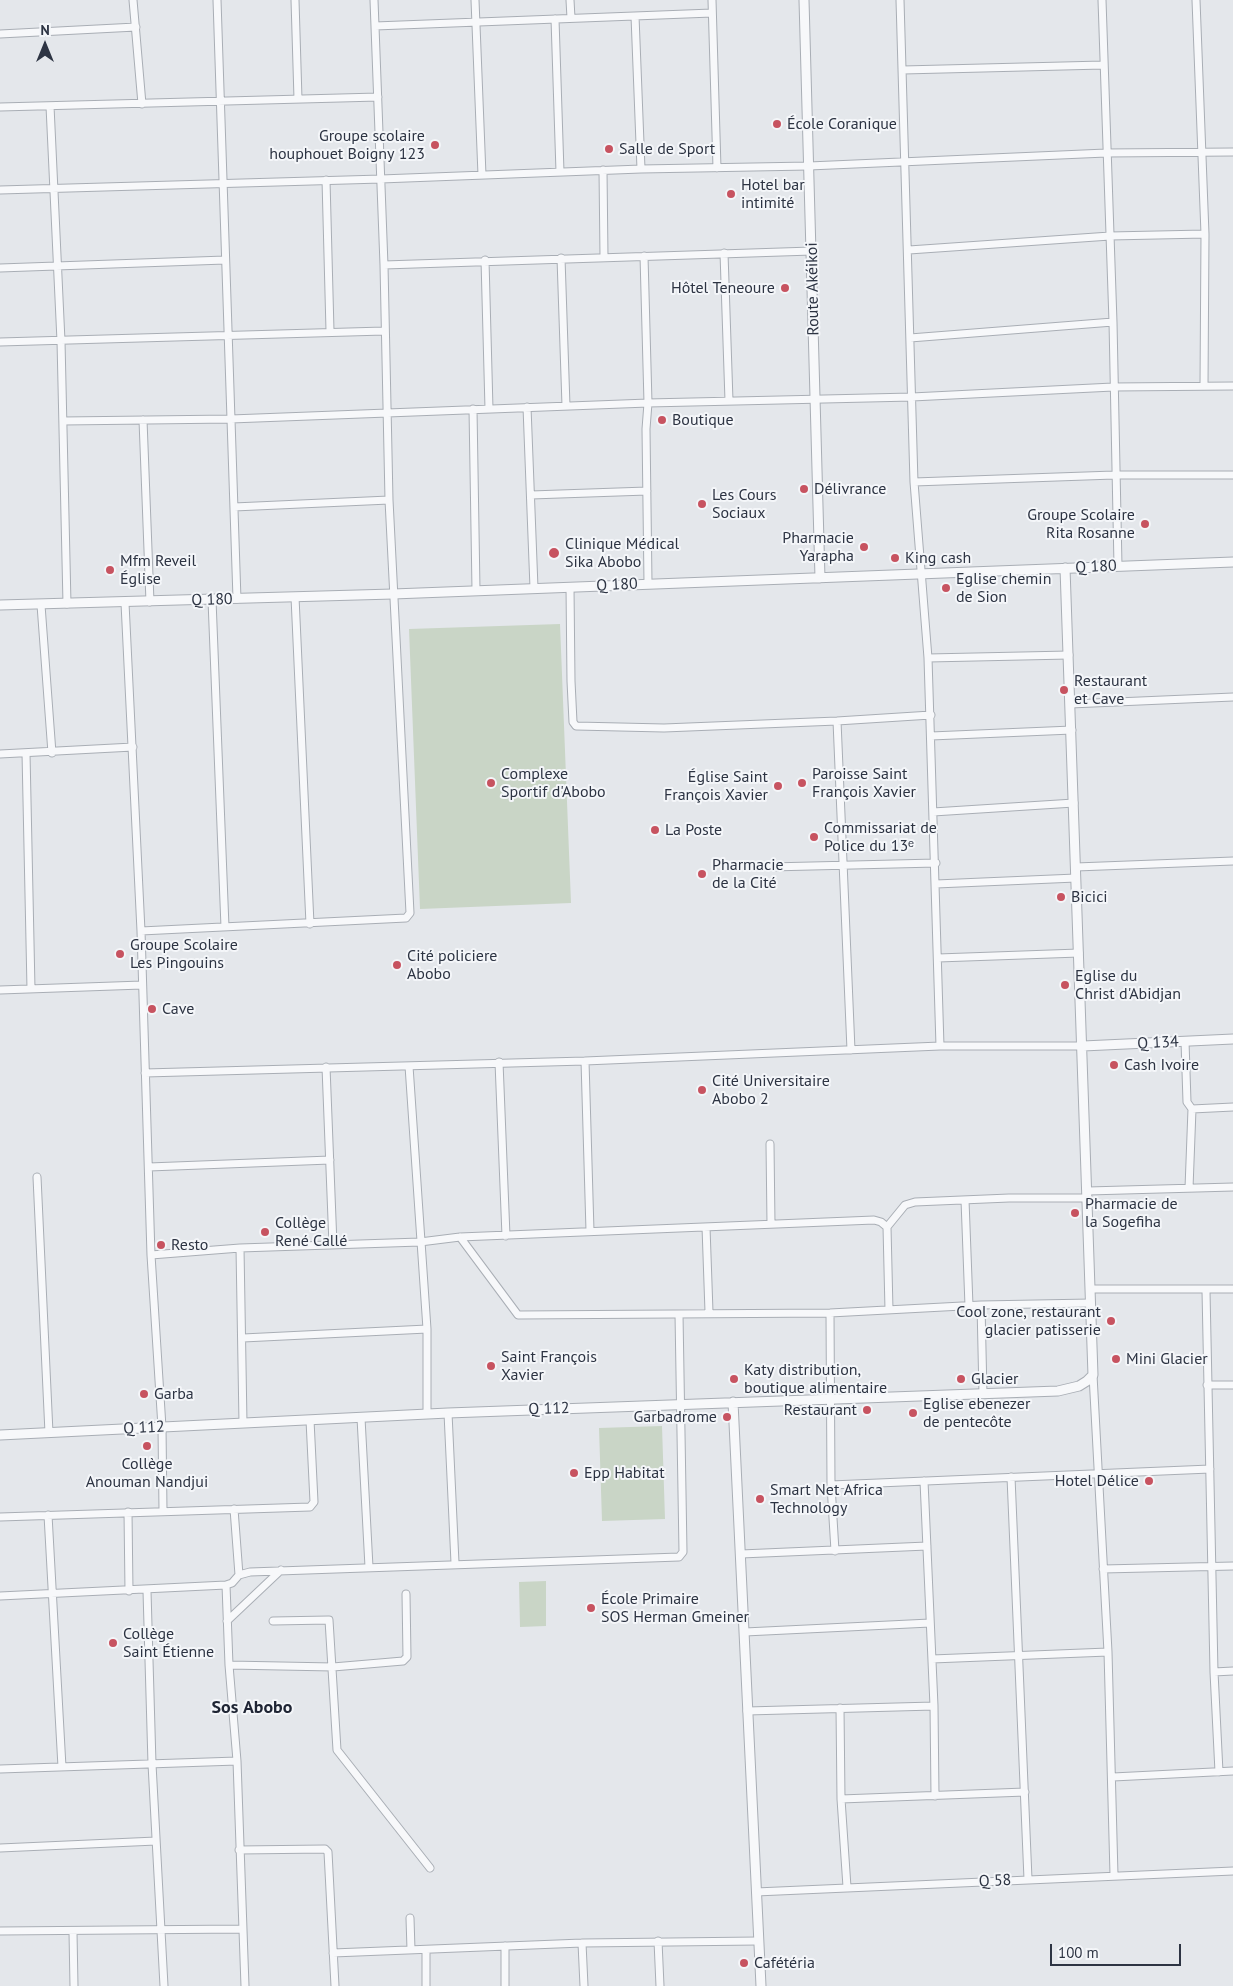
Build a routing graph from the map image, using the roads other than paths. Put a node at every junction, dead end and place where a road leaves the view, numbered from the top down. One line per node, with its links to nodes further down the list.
1 (133, 0): 17 (street)
2 (217, 0): 24 (street)
3 (295, 0): 23 (street)
4 (374, 0): 18 (street)
5 (475, 0): 16 (street)
6 (570, 0): 14 (street)
7 (712, 0): 12 (street)
8 (804, 0): 32 (street, Route Akéikoi)
9 (900, 0): 21 (street)
10 (1102, 0): 20 (street)
11 (1196, 0): 28 (street)
12 (712, 13): 13 (street); 34 (street)
13 (635, 16): 14 (street); 33 (street)
14 (571, 18): 15 (street)
15 (555, 19): 16 (street); 36 (street)
16 (476, 22): 18 (street); 37 (street)
17 (136, 26): 19 (street); 25 (street)
18 (375, 26): 22 (street)
19 (0, 34)
20 (1103, 65): 21 (street); 30 (street)
21 (903, 70): 31 (street)
22 (378, 97): 23 (street); 38 (street)
23 (298, 99): 24 (street)
24 (220, 102): 25 (street); 40 (street)
25 (142, 104): 26 (street)
26 (50, 106): 27 (street); 41 (street)
27 (0, 108)
28 (1202, 152): 29 (street); 30 (street); 43 (street)
29 (1233, 152)
30 (1106, 153): 31 (street); 44 (street)
31 (905, 162): 32 (street); 45 (street)
32 (809, 166): 34 (street); 46 (street, Route Akéikoi)
33 (641, 168): 34 (street); 35 (street)
34 (717, 168)
35 (602, 170): 36 (street); 49 (street)
36 (560, 172): 37 (street)
37 (482, 175): 38 (street)
38 (381, 179): 39 (street); 54 (street)
39 (326, 180): 40 (street); 57 (street)
40 (223, 184): 41 (street); 51 (street)
41 (54, 189): 42 (street); 53 (street)
42 (0, 190)
43 (1205, 234): 44 (street); 63 (street)
44 (1110, 236): 45 (street); 56 (street)
45 (909, 250): 60 (street)
46 (812, 252): 47 (street); 67 (street, Route Akéikoi)
47 (724, 253): 48 (street); 68 (street)
48 (644, 256): 49 (street); 69 (street)
49 (604, 257): 50 (street)
50 (561, 258): 52 (street); 70 (street)
51 (225, 260): 53 (street); 59 (street)
52 (485, 260): 54 (street); 73 (street)
53 (58, 265): 55 (street); 61 (street)
54 (384, 265): 58 (street)
55 (0, 268)
56 (1113, 322): 60 (street); 65 (street)
57 (330, 331): 58 (street); 59 (street)
58 (384, 331): 74 (street)
59 (228, 335): 61 (street); 75 (street)
60 (910, 338): 66 (street)
61 (61, 341): 62 (street); 77 (street)
62 (0, 342)
63 (1204, 386): 64 (street); 65 (street)
64 (1233, 386)
65 (1114, 387): 66 (street); 78 (street)
66 (912, 397): 67 (street); 80 (street)
67 (815, 399): 68 (street); 89 (street, Route Akéikoi)
68 (728, 401): 69 (street)
69 (648, 403): 70 (street); 81 (street)
70 (566, 406): 71 (street)
71 (527, 407): 73 (street); 82 (street)
72 (473, 409): 73 (street); 74 (street); 93 (street)
73 (488, 409)
74 (388, 412): 75 (street); 83 (street)
75 (231, 419): 76 (street); 84 (street)
76 (143, 420): 77 (street); 98 (street)
77 (63, 421): 101 (street)
78 (1114, 475): 79 (street); 80 (street); 86 (street)
79 (1233, 475)
80 (914, 482): 88 (street)
81 (648, 491): 82 (street); 90 (street)
82 (531, 495): 92 (street)
83 (389, 500): 84 (street); 94 (street)
84 (234, 507): 97 (street)
85 (1233, 562): 86 (street, Q 180)
86 (1118, 566): 87 (street, Q 180)
87 (1065, 568): 88 (street, Q 180); 103 (street)
88 (921, 573): 89 (street, Q 180); 104 (street)
89 (820, 578): 90 (street, Q 180)
90 (648, 583): 91 (street, Q 180)
91 (570, 587): 92 (street, Q 180); 108 (street)
92 (534, 588): 93 (street, Q 180)
93 (476, 590): 94 (street, Q 180)
94 (393, 594): 95 (street, Q 180); 124 (street)
95 (295, 597): 97 (street, Q 180); 124 (street)
96 (212, 600): 97 (street, Q 180); 98 (street, Q 180); 125 (street)
97 (237, 600)
98 (150, 602): 99 (street, Q 180)
99 (125, 603): 101 (street, Q 180); 111 (street)
100 (41, 604): 101 (street, Q 180); 102 (street, Q 180); 113 (street)
101 (67, 604)
102 (0, 606)
103 (1069, 655): 104 (street); 106 (street)
104 (928, 658): 107 (street)
105 (1233, 697): 106 (street)
106 (1070, 704): 109 (street)
107 (931, 715): 108 (street); 110 (street)
108 (837, 721): 119 (street)
109 (1072, 730): 110 (street); 115 (street)
110 (932, 736): 116 (street)
111 (133, 747): 113 (street); 126 (street)
112 (26, 753): 113 (street); 114 (street); 130 (street)
113 (52, 753)
114 (0, 754)
115 (1074, 803): 116 (street); 121 (street)
116 (933, 812): 118 (street)
117 (1233, 861): 121 (street)
118 (936, 863): 119 (street); 123 (street)
119 (842, 864): 120 (street); 136 (street)
120 (770, 867)
121 (1076, 867): 122 (street)
122 (1076, 878): 123 (street); 127 (street)
123 (936, 884): 128 (street)
124 (310, 924): 125 (street)
125 (225, 926): 126 (street)
126 (141, 932): 129 (street)
127 (1079, 953): 128 (street); 135 (street)
128 (938, 958): 134 (street)
129 (142, 985): 130 (street); 141 (street)
130 (31, 989): 131 (street)
131 (0, 990)
132 (1233, 1039): 133 (street, Q 134)
133 (1185, 1042): 135 (street, Q 134); 143 (street)
134 (940, 1046): 135 (street); 136 (street)
135 (1083, 1046): 150 (street)
136 (851, 1050): 137 (street)
137 (586, 1061): 138 (street); 155 (street)
138 (499, 1062): 139 (street); 156 (street)
139 (409, 1066): 140 (street); 158 (street)
140 (326, 1067): 141 (street); 145 (street)
141 (145, 1073): 146 (street)
142 (1233, 1107): 143 (street)
143 (1192, 1109): 149 (street)
144 (770, 1144): 152 (street)
145 (330, 1160): 146 (street); 159 (street)
146 (148, 1167): 161 (street)
147 (37, 1177): 187 (street)
148 (1233, 1187): 149 (street)
149 (1189, 1188): 150 (street)
150 (1088, 1195): 151 (street); 162 (street)
151 (965, 1200): 154 (street); 167 (street)
152 (771, 1224): 153 (street); 154 (street)
153 (706, 1227): 155 (street); 169 (street)
154 (887, 1227): 168 (street)
155 (590, 1231): 156 (street)
156 (506, 1236): 157 (street)
157 (460, 1237): 158 (street); 171 (street)
158 (420, 1242): 159 (street); 172 (street)
159 (333, 1245): 160 (street)
160 (240, 1248): 161 (street); 173 (street)
161 (151, 1255): 186 (street)
162 (1090, 1289): 164 (street); 165 (street)
163 (1233, 1289): 164 (street)
164 (1206, 1290): 175 (street)
165 (1091, 1303): 166 (street); 174 (street)
166 (982, 1305): 167 (street); 177 (street)
167 (969, 1306): 168 (street)
168 (890, 1310): 170 (street)
169 (709, 1312): 170 (street); 171 (street)
170 (830, 1312): 178 (street)
171 (678, 1314): 180 (street)
172 (427, 1329): 173 (street); 182 (street)
173 (242, 1338): 185 (street)
174 (1093, 1375): 177 (street, Q 112); 190 (street)
175 (1207, 1385): 176 (street); 189 (street)
176 (1233, 1385)
177 (982, 1394): 178 (street, Q 112)
178 (832, 1399): 179 (street, Q 112); 193 (street)
179 (733, 1402): 180 (street, Q 112); 201 (street)
180 (681, 1404): 181 (street, Q 112); 202 (street)
181 (448, 1413): 182 (street, Q 112); 202 (street)
182 (426, 1414): 183 (street, Q 112)
183 (360, 1418): 184 (street, Q 112); 205 (street)
184 (310, 1420): 185 (street, Q 112); 194 (street)
185 (243, 1423): 186 (street, Q 112)
186 (162, 1427): 187 (street, Q 112); 195 (street)
187 (49, 1432): 188 (street, Q 112)
188 (0, 1435)
189 (1210, 1469): 190 (street); 203 (street)
190 (1098, 1472): 191 (street); 206 (street)
191 (1011, 1478): 192 (street); 220 (street)
192 (924, 1481): 193 (street); 199 (street)
193 (832, 1485): 200 (street)
194 (234, 1509): 195 (street); 208 (street)
195 (162, 1511): 196 (street)
196 (128, 1512): 197 (street); 211 (street)
197 (48, 1515): 198 (street); 212 (street)
198 (0, 1517)
199 (927, 1546): 200 (street); 217 (street)
200 (835, 1551): 201 (street)
201 (741, 1554): 218 (street)
202 (455, 1563): 205 (street)
203 (1213, 1566): 204 (street); 206 (street); 225 (street)
204 (1233, 1566)
205 (369, 1567): 207 (street)
206 (1103, 1569): 219 (street)
207 (281, 1570): 208 (street); 215 (street)
208 (240, 1575): 209 (street)
209 (226, 1585): 210 (street); 215 (street)
210 (147, 1590): 211 (street); 230 (street)
211 (129, 1591): 212 (street)
212 (52, 1592): 214 (street); 231 (street)
213 (406, 1594): 223 (street)
214 (0, 1596)
215 (227, 1621): 222 (street)
216 (273, 1621): 223 (street)
217 (930, 1623): 218 (street); 221 (street)
218 (745, 1632): 228 (street)
219 (1108, 1652): 220 (street); 235 (street)
220 (1020, 1656): 221 (street); 236 (street)
221 (932, 1659): 226 (street)
222 (229, 1665): 223 (street); 229 (street)
223 (333, 1667): 242 (street)
224 (1233, 1671): 225 (street)
225 (1214, 1672): 234 (street)
226 (934, 1706): 227 (street); 237 (street)
227 (840, 1708): 228 (street); 238 (street)
228 (748, 1711): 247 (street)
229 (238, 1761): 230 (street); 241 (street)
230 (152, 1764): 231 (street); 239 (street)
231 (62, 1767): 232 (street)
232 (0, 1769)
233 (1233, 1771): 234 (street)
234 (1219, 1772): 235 (street)
235 (1113, 1777): 244 (street)
236 (1025, 1792): 237 (street); 245 (street)
237 (934, 1796): 238 (street)
238 (841, 1799): 246 (street)
239 (156, 1841): 240 (street); 251 (street)
240 (0, 1848)
241 (239, 1850): 249 (street); 259 (street)
242 (430, 1868)
243 (1233, 1871): 244 (street, Q 58)
244 (1114, 1875): 245 (street, Q 58)
245 (1028, 1879): 246 (street, Q 58)
246 (847, 1888): 247 (street, Q 58)
247 (756, 1892): 254 (street)
248 (410, 1918): 257 (street)
249 (242, 1929): 251 (street); 262 (street)
250 (0, 1931): 252 (street)
251 (162, 1931): 252 (street); 261 (street)
252 (72, 1932): 260 (street)
253 (658, 1941): 254 (street); 255 (street); 267 (street)
254 (758, 1941): 268 (street)
255 (582, 1943): 256 (street); 266 (street)
256 (505, 1946): 258 (street); 265 (street)
257 (411, 1950): 258 (street); 259 (street)
258 (426, 1950): 264 (street)
259 (333, 1952): 263 (street)
260 (74, 1986)
261 (164, 1986)
262 (245, 1986)
263 (335, 1986)
264 (426, 1986)
265 (505, 1986)
266 (584, 1986)
267 (660, 1986)
268 (761, 1986)

